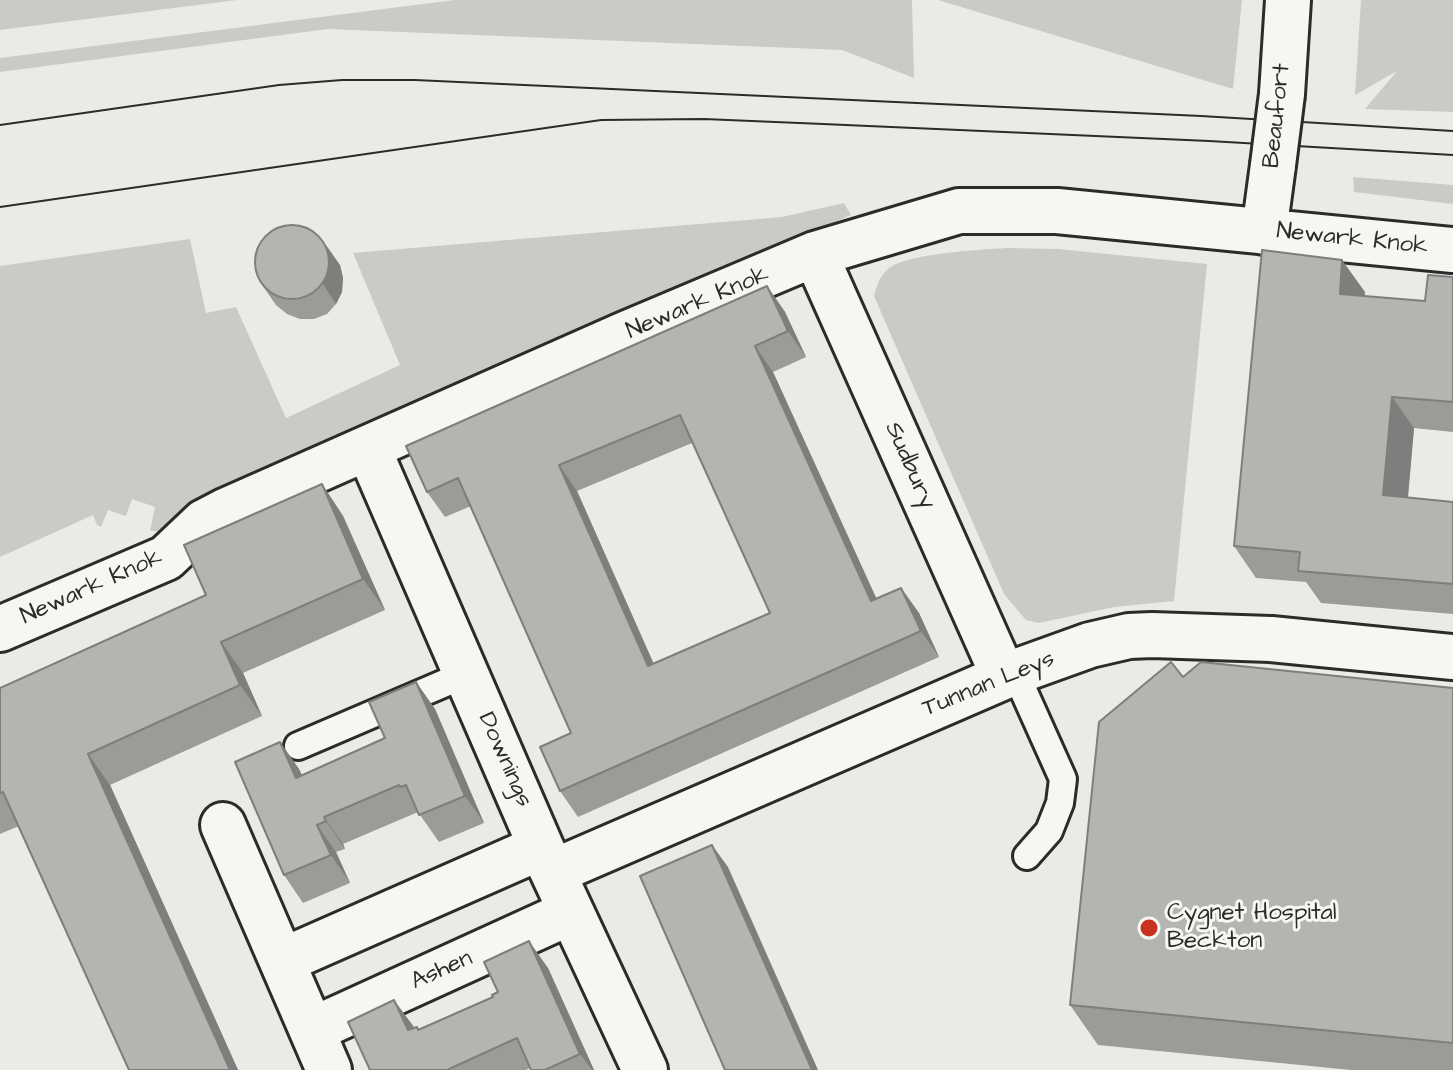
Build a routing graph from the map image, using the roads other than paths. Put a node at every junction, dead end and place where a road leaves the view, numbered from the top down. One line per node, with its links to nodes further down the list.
1 (1288, 0): 2 (street, Beaufort, bridge)
2 (1264, 232): 3 (street, Newark Knok); 4 (street, Newark Knok)
3 (1453, 250)
4 (815, 254): 5 (street, Newark Knok); 9 (street, Sudbury)
5 (368, 448): 6 (street, Newark Knok); 8 (street, Downings)
6 (0, 629)
7 (1453, 657): 9 (street, Tunnan Leys)
8 (466, 674): 10 (lane); 13 (street, Downings)
9 (1010, 674): 12 (lane); 13 (street, Tunnan Leys)
10 (298, 746)
11 (223, 825): 15 (street)
12 (1027, 856)
13 (547, 860): 14 (street, Downings); 15 (street)
14 (571, 912): 16 (street, Ashen); 18 (street, Downings)
15 (282, 961): 16 (street)
16 (312, 1030): 17 (street)
17 (329, 1070)
18 (645, 1070)

